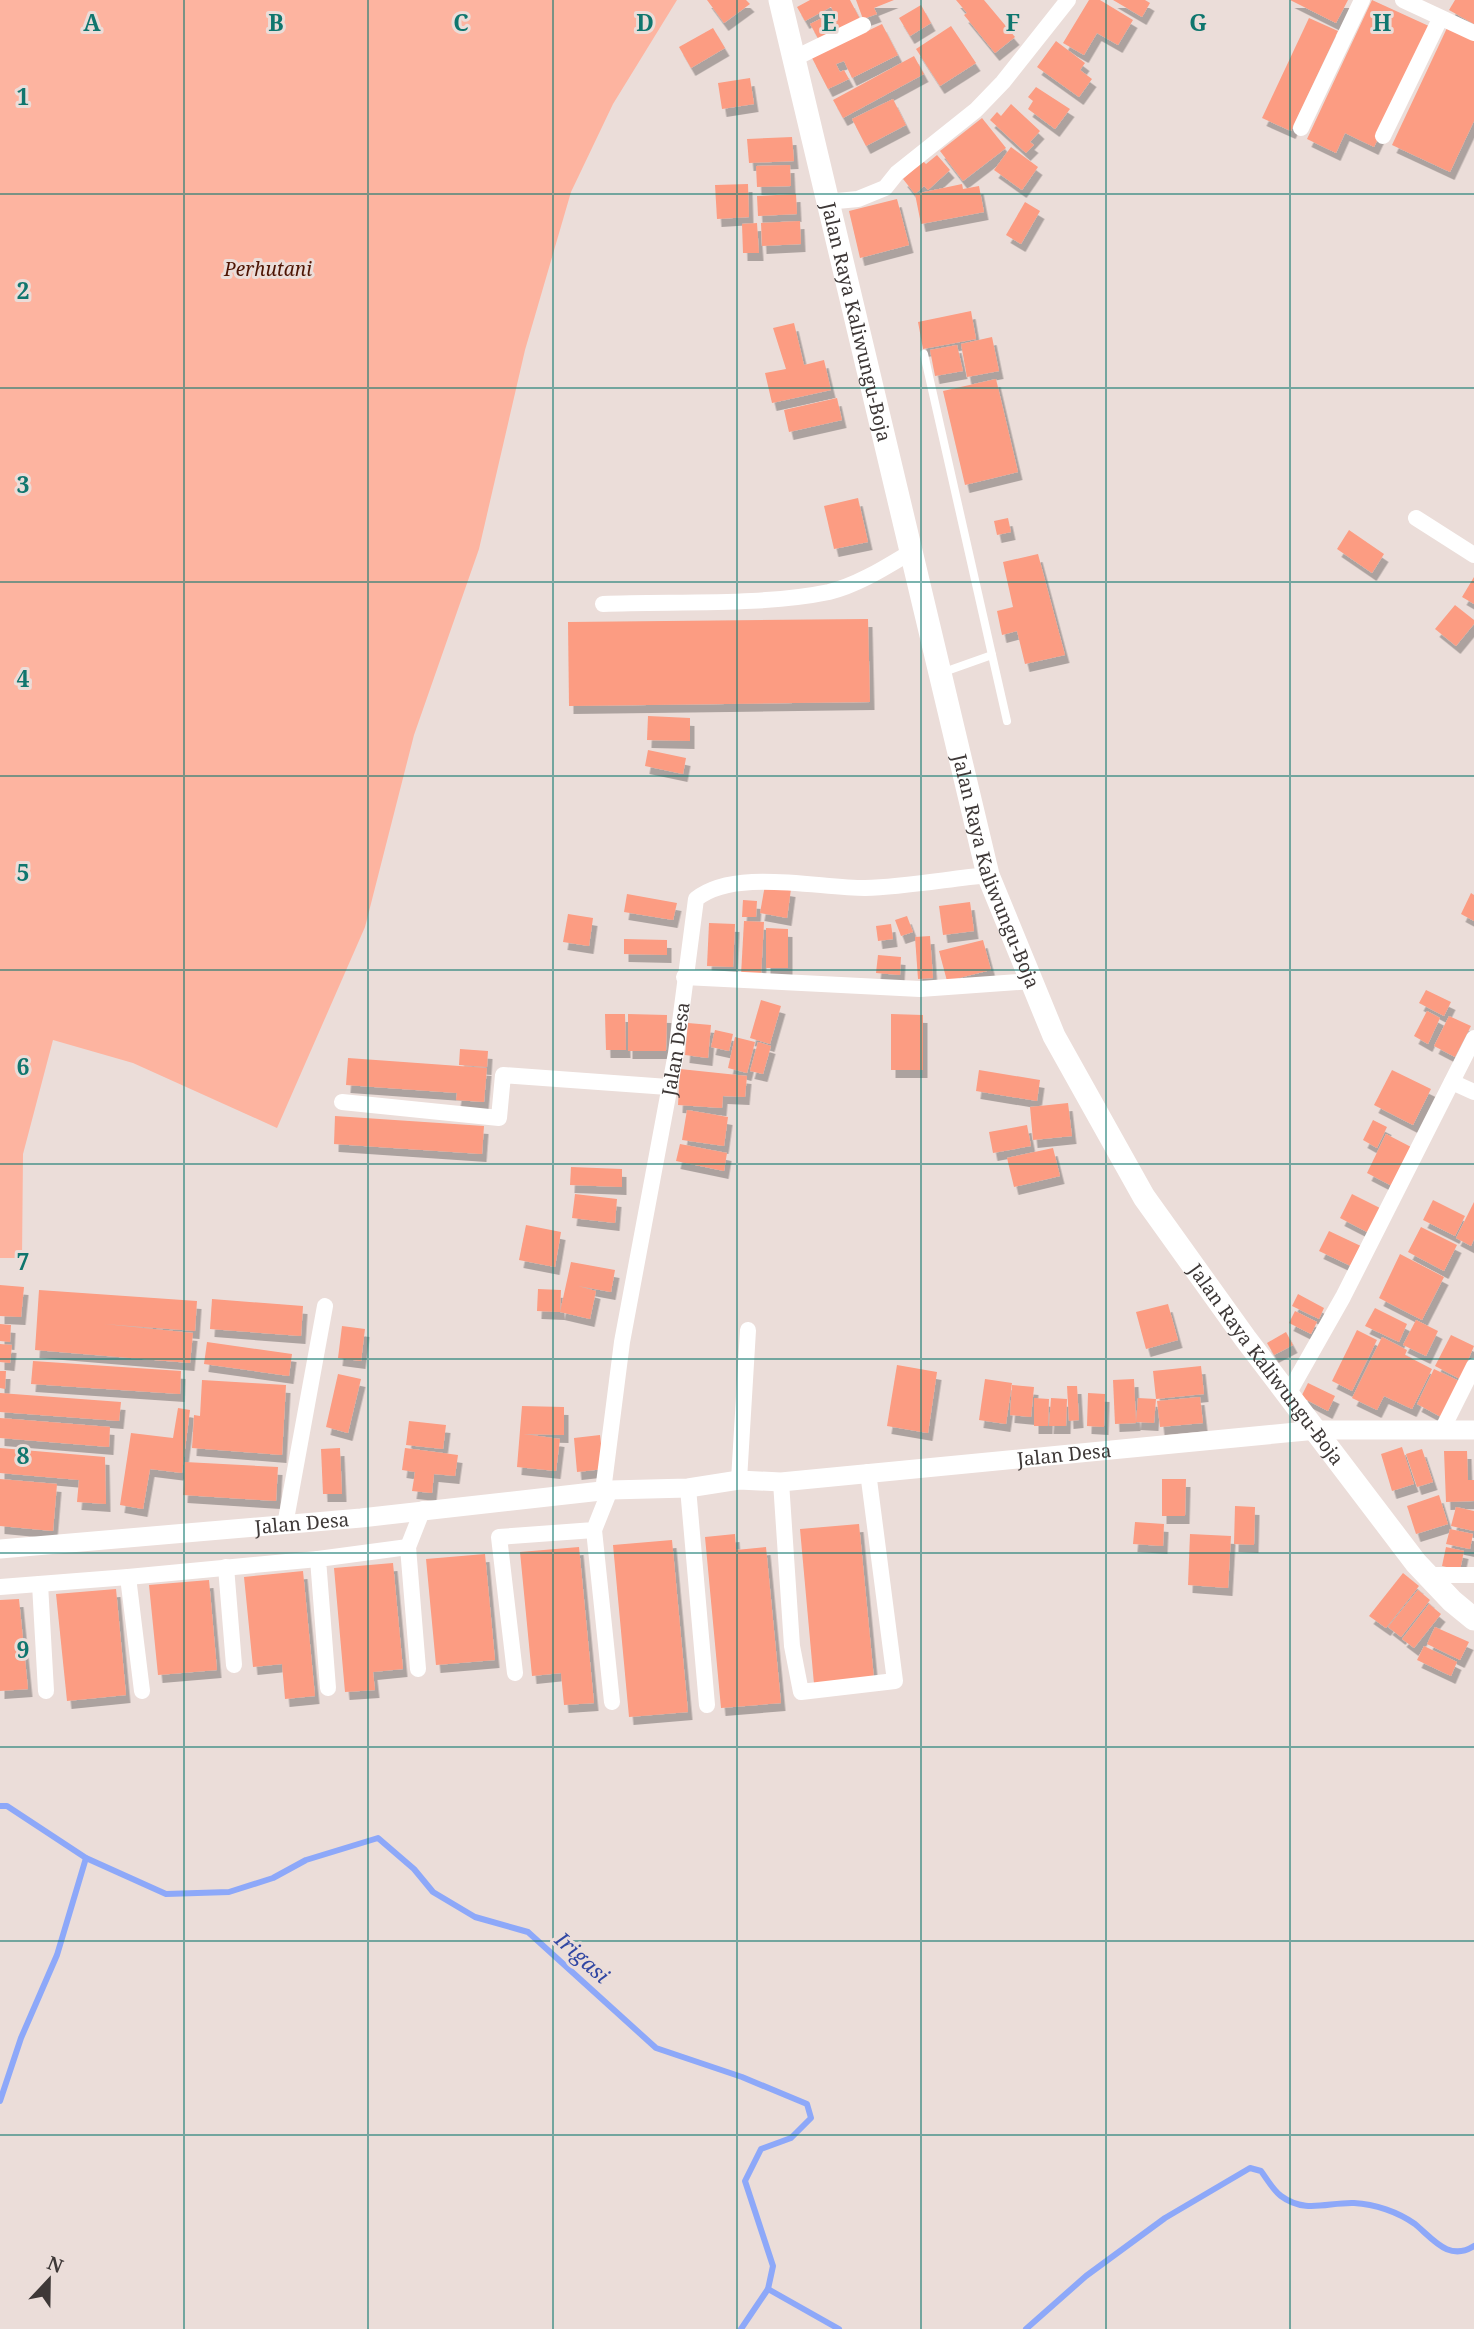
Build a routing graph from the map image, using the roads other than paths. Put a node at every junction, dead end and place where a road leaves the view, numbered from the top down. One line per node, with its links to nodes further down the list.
1 (779, 0): 9 (main road, Jalan Raya Kaliwungu-Boja)
2 (1068, 0): 12 (street)
3 (1363, 0): 10 (street)
4 (1402, 0): 5 (street)
5 (1424, 4): 6 (street)
6 (1440, 19): 8 (street); 11 (street)
7 (863, 25): 9 (street)
8 (1474, 33)
9 (795, 58): 12 (main road, Jalan Raya Kaliwungu-Boja)
10 (1301, 128)
11 (1383, 136)
12 (826, 202): 15 (main road, Jalan Raya Kaliwungu-Boja)
13 (924, 354): 18 (lane)
14 (1416, 518): 16 (street)
15 (911, 552): 17 (street); 19 (main road, Jalan Raya Kaliwungu-Boja)
16 (1474, 555)
17 (603, 604)
18 (992, 654): 19 (lane); 20 (lane)
19 (941, 674): 21 (main road, Jalan Raya Kaliwungu-Boja)
20 (1007, 721)
21 (988, 875): 22 (street, Jalan Desa); 23 (main road, Jalan Raya Kaliwungu-Boja)
22 (684, 977): 23 (street); 26 (street, Jalan Desa)
23 (1032, 981): 32 (main road, Jalan Raya Kaliwungu-Boja)
24 (1474, 1038): 25 (street)
25 (1452, 1082): 27 (street); 32 (street)
26 (668, 1087): 28 (street); 40 (street, Jalan Desa)
27 (1474, 1092)
28 (342, 1102)
29 (325, 1306): 42 (street)
30 (748, 1330): 37 (street)
31 (1474, 1366): 34 (street)
32 (1288, 1394): 33 (main road, Jalan Raya Kaliwungu-Boja)
33 (1317, 1430): 34 (street, Jalan Desa); 36 (street, Jalan Desa); 48 (main road, Jalan Raya Kaliwungu-Boja)
34 (1441, 1430): 35 (street, Jalan Desa)
35 (1474, 1430)
36 (868, 1472): 38 (street, Jalan Desa); 38 (street)
37 (739, 1479): 38 (street, Jalan Desa); 39 (street, Jalan Desa)
38 (781, 1482)
39 (688, 1488): 40 (street, Jalan Desa); 61 (street)
40 (607, 1490): 41 (street, Jalan Desa); 43 (street)
41 (423, 1509): 42 (street, Jalan Desa); 44 (street)
42 (285, 1525): 45 (street, Jalan Desa)
43 (594, 1530): 56 (street); 60 (street)
44 (408, 1547): 46 (street); 55 (street)
45 (0, 1549)
46 (318, 1559): 47 (street); 57 (street)
47 (226, 1567): 50 (street); 54 (street)
48 (1428, 1575): 49 (street); 53 (main road, Jalan Raya Kaliwungu-Boja)
49 (1474, 1575)
50 (128, 1577): 51 (street); 59 (street)
51 (40, 1584): 52 (street); 58 (street)
52 (0, 1587)
53 (1474, 1619)
54 (234, 1665)
55 (418, 1670)
56 (515, 1673)
57 (328, 1688)
58 (46, 1691)
59 (142, 1691)
60 (612, 1702)
61 (707, 1705)

